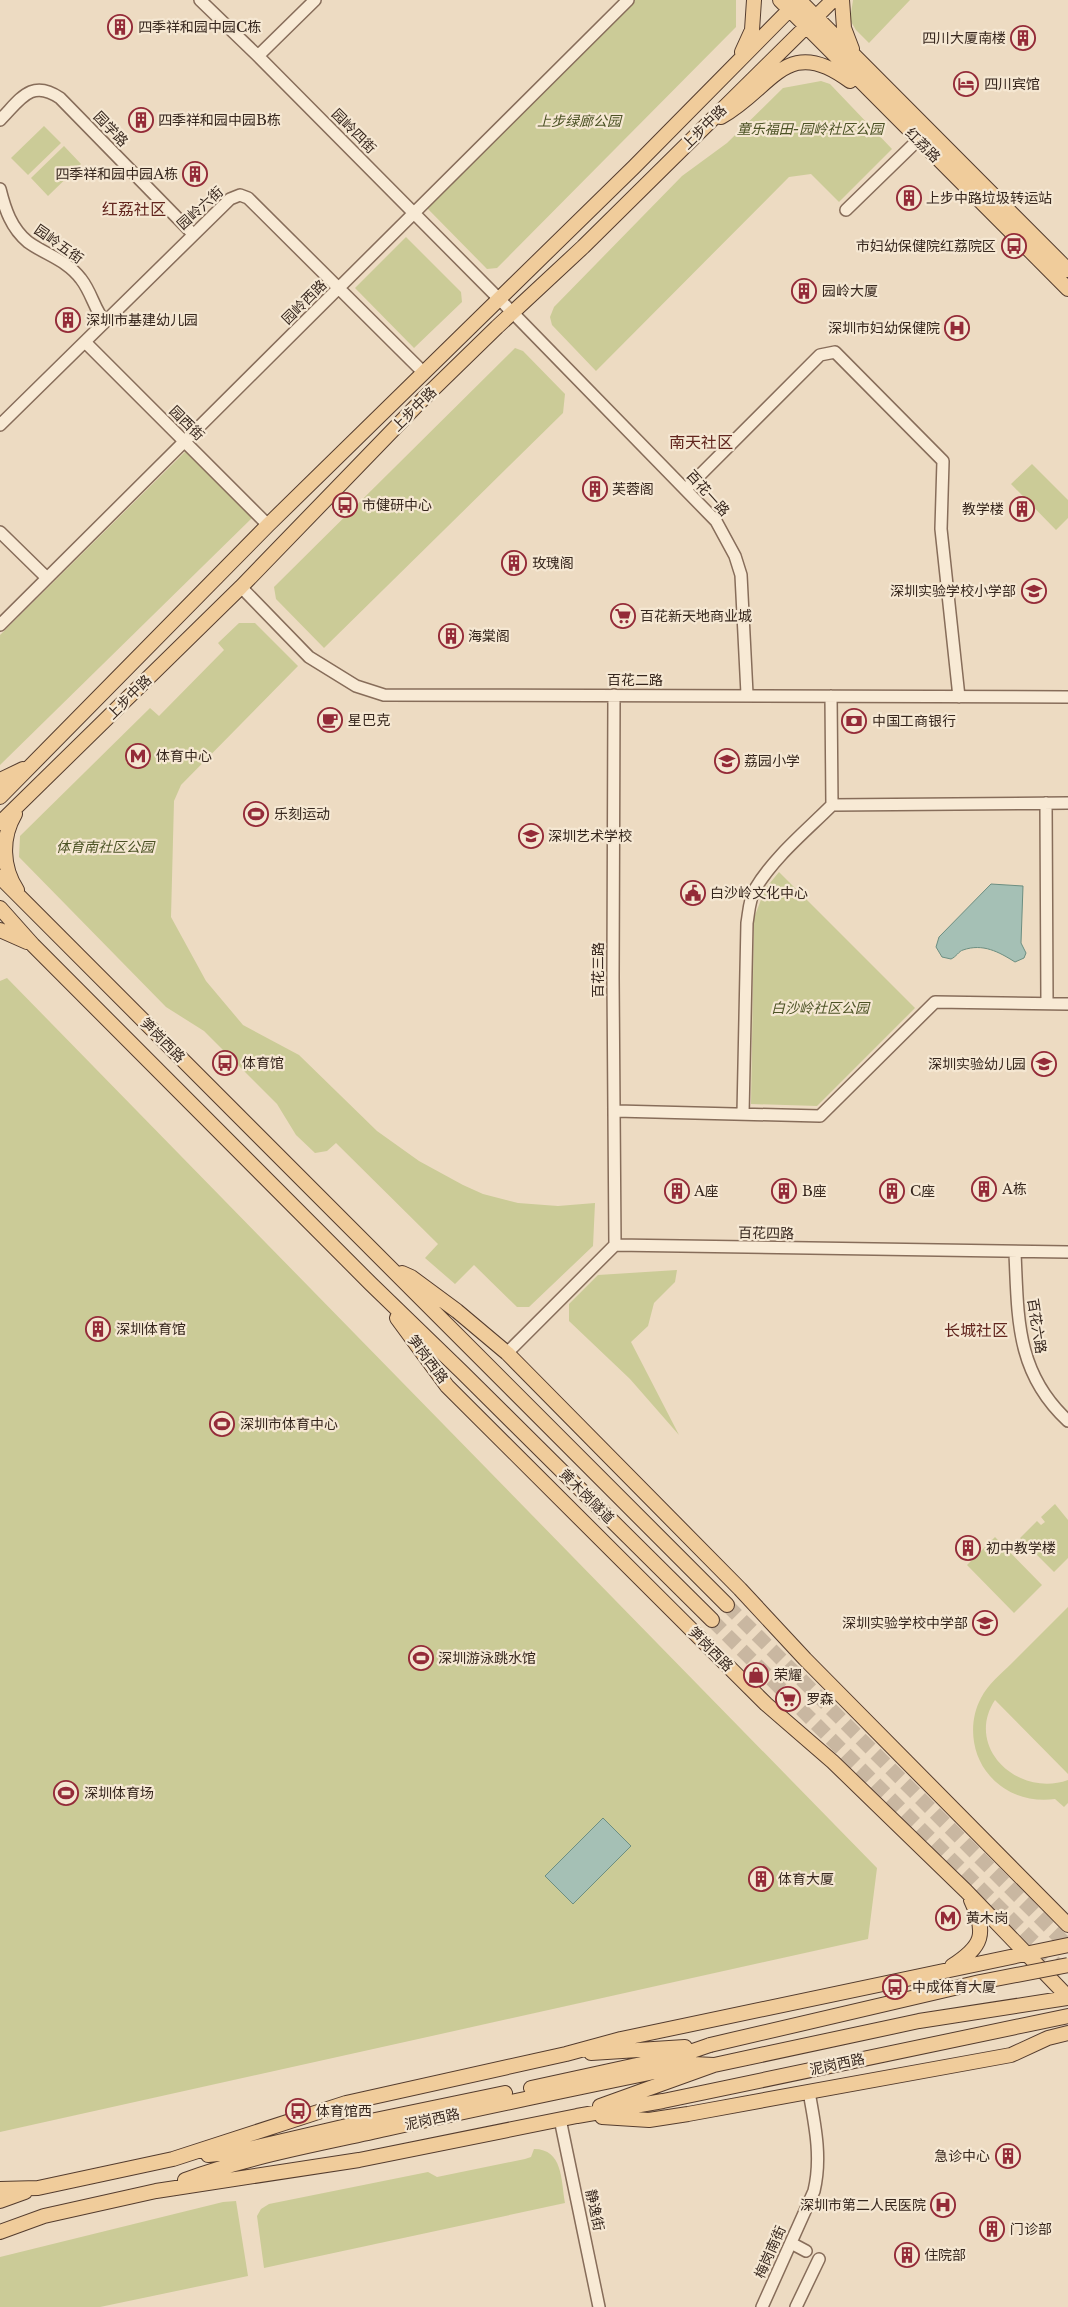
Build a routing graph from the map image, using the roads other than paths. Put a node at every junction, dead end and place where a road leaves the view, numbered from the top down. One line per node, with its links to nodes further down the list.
1 (200, 0): 9 (street, 园岭四街)
2 (315, 0): 9 (street)
3 (628, 0): 18 (street, 园岭西路)
4 (754, 0): 11 (main road)
5 (833, 0): 8 (main road, 上步中路)
6 (842, 0): 10 (main road)
7 (792, 2): 8 (main road, 红荔路); 11 (main road, 上步中路)
8 (811, 22): 10 (main road, 红荔路); 12 (main road, 红荔路); 14 (main road, 上步中路)
9 (258, 56): 18 (street, 园岭四街)
10 (857, 58): 20 (main road, 红荔路)
11 (736, 62): 23 (main road, 上步中路)
12 (885, 107): 14 (main road); 15 (main road, 红荔路)
13 (0, 120): 19 (street, 园学路)
14 (704, 125): 24 (main road, 上步中路)
15 (918, 140): 17 (street); 22 (main road, 红荔路)
16 (0, 189): 25 (street, 园岭五街)
17 (846, 210)
18 (414, 214): 21 (street, 园岭西路); 23 (street, 园岭四街)
19 (193, 234): 21 (street, 园岭六街); 25 (street, 园岭六街)
20 (1068, 270)
21 (340, 288): 27 (street, 园岭六街); 29 (street, 园岭西路)
22 (1068, 289)
23 (498, 298): 24 (street, 百花一路); 27 (main road, 上步中路)
24 (512, 312): 30 (street, 百花一路); 34 (main road, 上步中路)
25 (105, 322): 26 (street, 园岭六街)
26 (85, 342): 28 (street, 园岭六街); 29 (street, 园西街)
27 (423, 372): 31 (main road, 上步中路)
28 (0, 425)
29 (185, 442): 31 (street, 园西街); 33 (street, 园岭西路)
30 (686, 489): 36 (street, 百花一路); 39 (street)
31 (268, 526): 41 (main road, 上步中路)
32 (0, 532): 33 (street)
33 (47, 578): 35 (street, 园岭西路)
34 (240, 587): 37 (street, 百花二路); 44 (main road, 上步中路)
35 (0, 625)
36 (747, 694): 37 (street, 百花二路); 38 (street, 百花二路)
37 (614, 695): 58 (street, 百花三路)
38 (831, 696): 39 (street, 百花二路); 47 (street)
39 (959, 697): 40 (street, 百花二路)
40 (1068, 697)
41 (35, 762): 42 (main road); 43 (main road, 上步中路)
42 (0, 780)
43 (0, 797)
44 (25, 799): 48 (main road, 上步中路); 50 (main road)
45 (1046, 803): 46 (street); 47 (street); 54 (street)
46 (1068, 803)
47 (832, 805): 59 (street)
48 (0, 823)
49 (0, 877): 50 (main road, 笋岗西路)
50 (30, 907): 56 (main road, 笋岗西路)
51 (0, 908): 53 (main road, 笋岗西路)
52 (0, 930): 53 (main road)
53 (33, 945): 57 (main road, 笋岗西路)
54 (1047, 1003): 55 (street); 59 (street)
55 (1068, 1004)
56 (138, 1015): 57 (main road); 63 (main road, 笋岗西路)
57 (121, 1033): 64 (main road, 笋岗西路)
58 (616, 1112): 59 (street); 60 (street, 百花三路)
59 (743, 1114)
60 (615, 1245): 62 (street, 百花四路); 65 (street)
61 (1068, 1252): 62 (street, 百花四路)
62 (1014, 1253): 68 (street, 百花六路)
63 (390, 1268): 65 (main road, 笋岗西路); 66 (main road, 笋岗西路)
64 (371, 1284): 67 (main road, 笋岗西路); 71 (main road, 笋岗西路)
65 (507, 1353): 72 (main road, 笋岗西路)
66 (478, 1356): 69 (main road, 黄木岗隧道)
67 (462, 1372): 70 (main road, 黄木岗隧道)
68 (1068, 1421)
69 (727, 1605)
70 (712, 1620)
71 (966, 1891): 74 (main road, 笋岗西路); 76 (main road)
72 (1068, 1925)
73 (1068, 1945): 74 (main road, 泥岗西路)
74 (1027, 1952): 76 (main road, 泥岗西路); 77 (main road, 笋岗西路)
75 (1068, 1965): 80 (main road, 泥岗西路, bridge)
76 (947, 1969): 81 (main road, 泥岗西路)
77 (1068, 1998): 82 (main road, 泥岗西路)
78 (1068, 2016): 84 (main road, 泥岗西路)
79 (1068, 2033): 83 (main road)
80 (710, 2045): 81 (main road, 泥岗西路); 86 (main road, 泥岗西路)
81 (566, 2054): 86 (main road, 泥岗西路)
82 (714, 2065): 84 (main road, 泥岗西路); 90 (main road, 泥岗西路)
83 (809, 2092): 84 (main road); 95 (street, 梅岗南街)
84 (576, 2116): 85 (main road, 泥岗西路)
85 (560, 2119): 90 (main road, 泥岗西路); 99 (street, 静逸街)
86 (173, 2159): 88 (main road, 泥岗西路)
87 (0, 2180): 88 (main road)
88 (38, 2188): 89 (main road, 泥岗西路); 91 (main road)
89 (0, 2189)
90 (156, 2191): 92 (main road, 泥岗西路)
91 (0, 2201)
92 (44, 2216): 93 (main road); 94 (main road, 泥岗西路)
93 (0, 2221)
94 (0, 2232)
95 (791, 2243): 96 (street); 98 (street, 梅岗南街)
96 (806, 2251)
97 (819, 2259): 100 (street)
98 (766, 2306)
99 (600, 2307)
100 (796, 2307)

